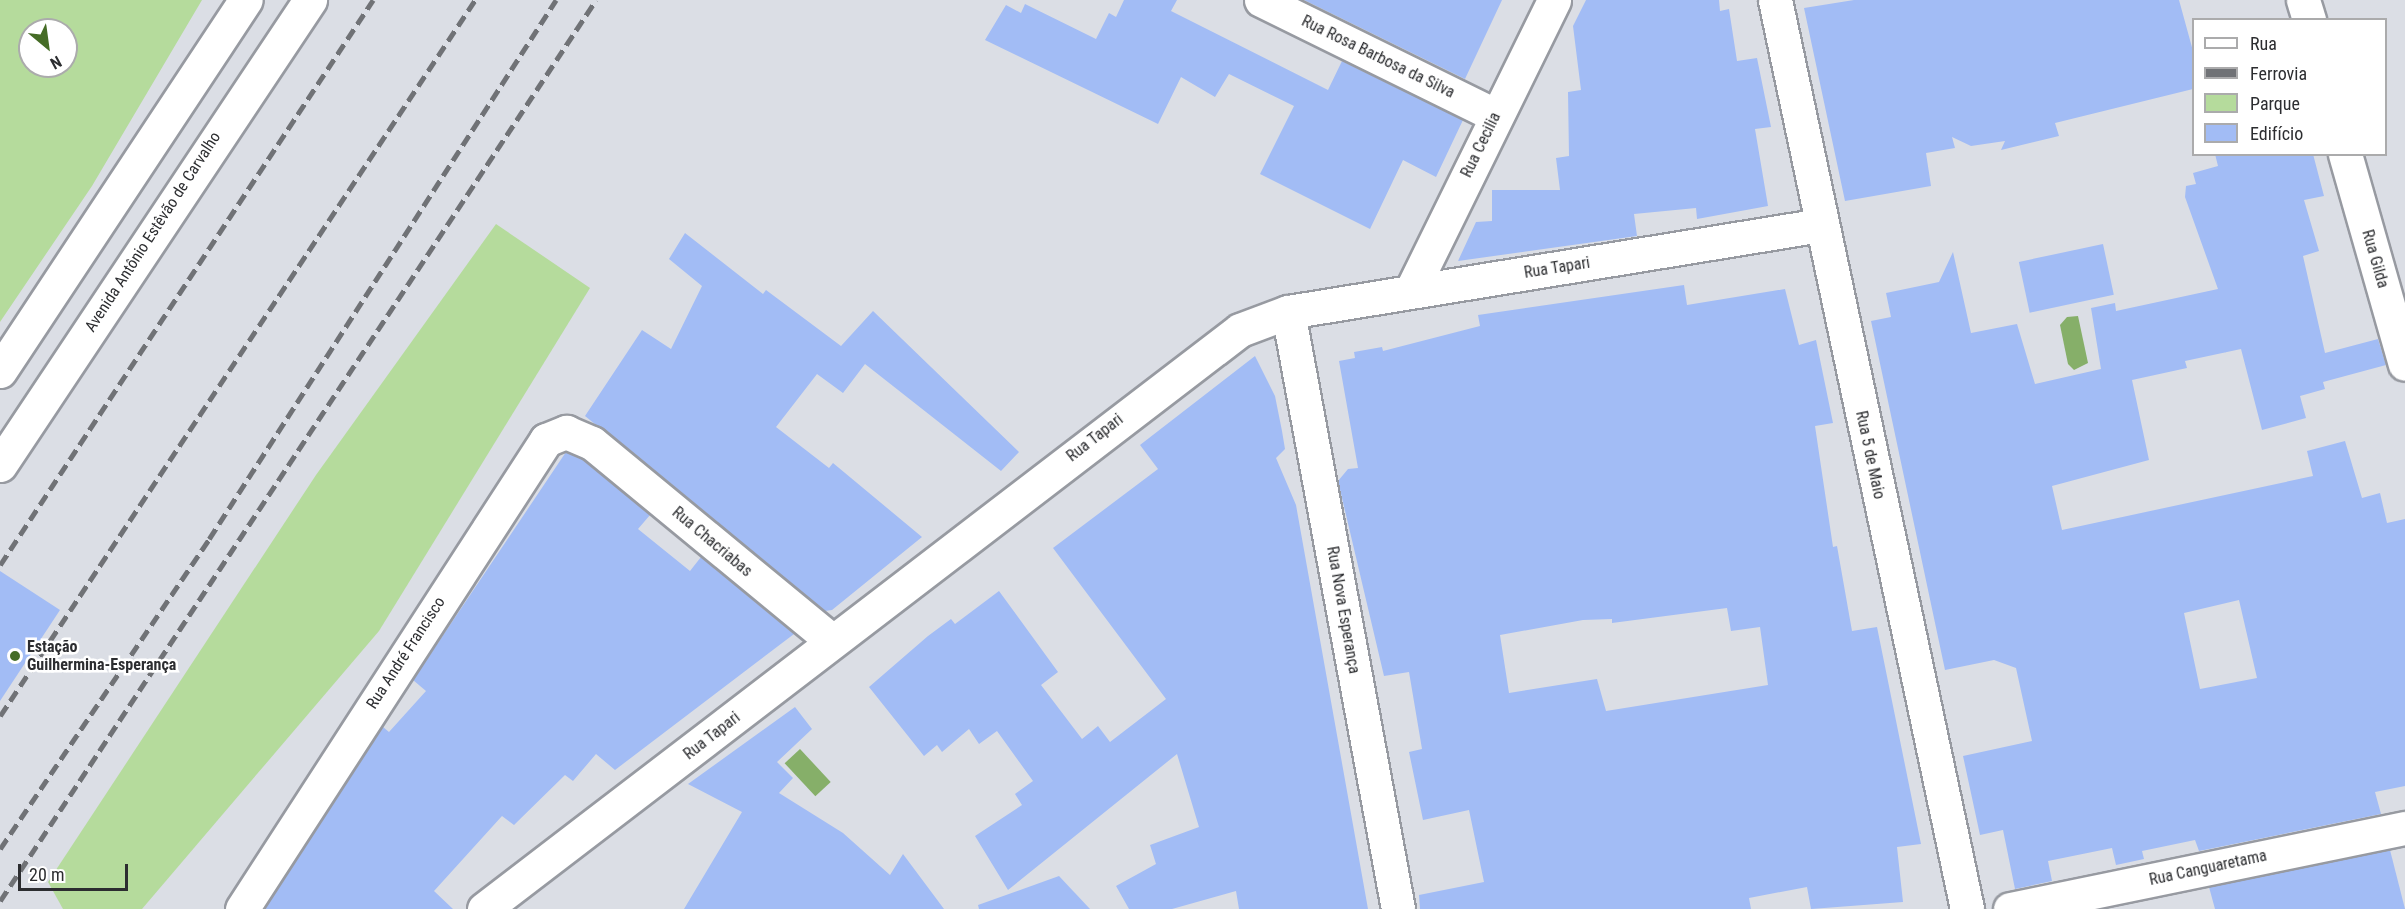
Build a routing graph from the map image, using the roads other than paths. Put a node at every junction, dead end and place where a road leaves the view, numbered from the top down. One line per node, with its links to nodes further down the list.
1 (246, 0): 14 (main road)
2 (310, 0): 16 (main road, Avenida Antônio Estêvão de Carvalho)
3 (1261, 0): 8 (main road, Rua Rosa Barbosa da Silva)
4 (1554, 0): 8 (main road, Rua Cecilia)
5 (1775, 0): 10 (main road, Rua 5 de Maio)
6 (2304, 0): 7 (main road)
7 (2308, 18)
8 (1495, 115): 11 (main road, Rua Cecilia)
9 (2346, 156): 13 (main road, Rua Gilda)
10 (1821, 225): 11 (main road, Rua Tapari); 22 (main road, Rua 5 de Maio)
11 (1411, 291): 12 (main road, Rua Tapari)
12 (1288, 312): 17 (main road, Rua Tapari); 21 (main road, Rua Nova Esperança)
13 (2405, 364)
14 (0, 370)
15 (592, 442): 17 (main road, Rua Chacriabas); 19 (main road, Rua André Francisco)
16 (0, 465)
17 (832, 641): 20 (main road, Rua Tapari)
18 (2405, 828): 23 (main road, Rua Canguaretama)
19 (242, 909)
20 (484, 909)
21 (1398, 909)
22 (1967, 909)
23 (2010, 909)

